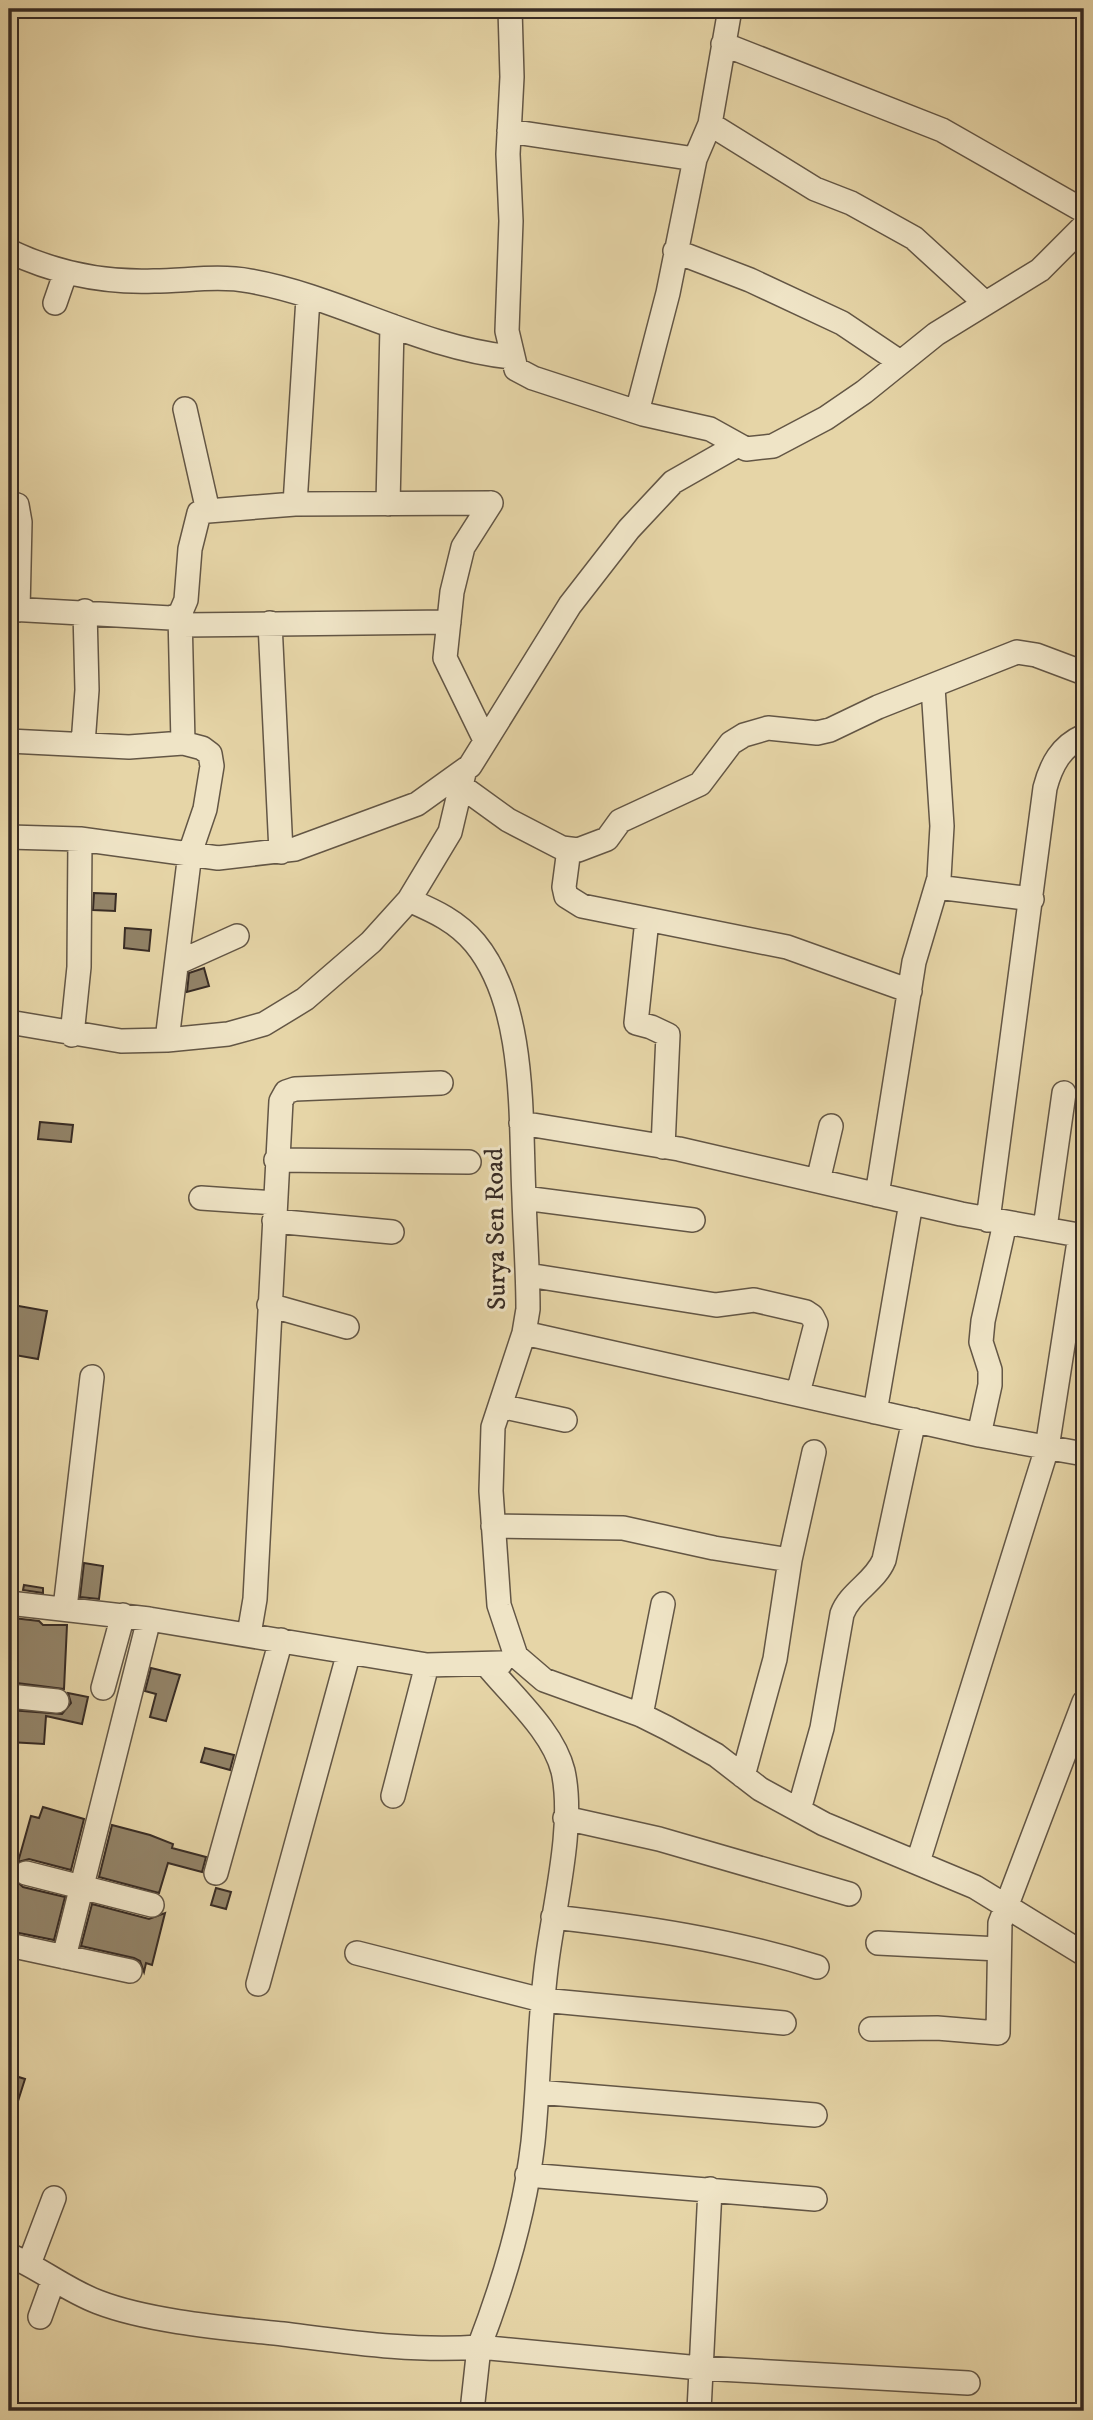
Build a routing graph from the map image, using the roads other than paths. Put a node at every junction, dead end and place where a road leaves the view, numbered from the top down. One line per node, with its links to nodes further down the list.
1 (730, 9): 3 (street)
2 (506, 11): 5 (street)
3 (723, 44): 4 (street); 7 (street)
4 (710, 124): 6 (street); 13 (street)
5 (509, 131): 6 (street); 16 (street)
6 (695, 159): 10 (street)
7 (1084, 211)
8 (1084, 226): 13 (street)
9 (9, 251): 11 (street)
10 (675, 251): 17 (street); 19 (street)
11 (65, 274): 12 (street); 14 (street)
12 (308, 298): 15 (street); 22 (street)
13 (984, 302): 17 (street)
14 (55, 303)
15 (392, 326): 16 (street); 23 (street)
16 (511, 356): 19 (street)
17 (901, 362): 20 (street)
18 (186, 409): 24 (street)
19 (637, 412): 20 (street)
20 (738, 445): 33 (street)
21 (9, 503): 25 (street)
22 (295, 504): 23 (street); 24 (street)
23 (388, 505): 28 (street)
24 (208, 511): 27 (street)
25 (13, 609): 26 (street)
26 (85, 611): 27 (street); 36 (street)
27 (181, 619): 29 (street); 35 (street)
28 (449, 622): 29 (street); 33 (street)
29 (270, 623): 41 (street)
30 (1084, 673): 31 (street)
31 (933, 687): 40 (street); 43 (street)
32 (1084, 736): 44 (street)
33 (485, 740): 37 (street)
34 (9, 741): 36 (street)
35 (183, 743): 36 (street); 42 (street)
36 (83, 744)
37 (463, 778): 40 (street); 41 (street); 45 (street)
38 (9, 837): 39 (street)
39 (80, 839): 42 (street); 51 (street)
40 (569, 849): 46 (street)
41 (281, 852): 42 (street)
42 (190, 853): 48 (street)
43 (937, 887): 44 (street); 49 (street)
44 (1032, 899): 67 (street)
45 (409, 900): 52 (street); 55 (street, Surya Sen Road)
46 (647, 920): 49 (street); 57 (street)
47 (237, 936): 48 (street)
48 (177, 963): 52 (street)
49 (910, 991): 61 (street)
50 (9, 1022): 51 (street)
51 (72, 1035): 52 (street)
52 (167, 1040)
53 (441, 1083): 58 (street)
54 (1064, 1093): 68 (street)
55 (521, 1123): 57 (street); 63 (street, Surya Sen Road)
56 (831, 1126): 60 (street)
57 (663, 1147): 60 (street)
58 (276, 1160): 59 (street); 65 (street)
59 (469, 1162)
60 (818, 1181): 61 (street)
61 (877, 1195): 64 (street)
62 (201, 1198): 65 (street)
63 (524, 1198): 66 (street); 71 (street, Surya Sen Road)
64 (911, 1203): 67 (street); 78 (street)
65 (275, 1212): 69 (street); 72 (street)
66 (693, 1220)
67 (996, 1221): 68 (street); 81 (street)
68 (1045, 1228): 70 (street)
69 (392, 1232)
70 (1082, 1235): 82 (street)
71 (528, 1275): 74 (street, Surya Sen Road); 76 (street)
72 (269, 1305): 73 (street); 92 (street)
73 (347, 1327)
74 (524, 1333): 76 (street); 77 (street, Surya Sen Road)
75 (92, 1377): 89 (street)
76 (798, 1393): 78 (street)
77 (500, 1406): 79 (street); 85 (street, Surya Sen Road)
78 (875, 1412): 80 (street)
79 (565, 1420)
80 (914, 1420): 81 (street); 105 (street)
81 (979, 1435): 82 (street)
82 (1047, 1448): 84 (street); 107 (street)
83 (814, 1452): 86 (street)
84 (1084, 1454)
85 (493, 1526): 86 (street); 95 (street, Surya Sen Road)
86 (790, 1560): 103 (street)
87 (9, 1603): 89 (street)
88 (663, 1604): 102 (street)
89 (65, 1608): 90 (street)
90 (123, 1615): 91 (street); 98 (street)
91 (149, 1619): 92 (street); 110 (street)
92 (249, 1634): 93 (street)
93 (281, 1640): 94 (street); 109 (street)
94 (349, 1652): 97 (street); 123 (street)
95 (522, 1662): 96 (street); 102 (street)
96 (486, 1664): 97 (street); 106 (street)
97 (427, 1665): 104 (street)
98 (103, 1688)
99 (9, 1696): 100 (street)
100 (57, 1701)
101 (1084, 1702): 113 (street)
102 (641, 1715): 103 (street)
103 (743, 1776): 105 (street)
104 (393, 1796)
105 (799, 1810): 107 (street)
106 (565, 1818): 111 (street); 114 (street)
107 (918, 1862): 113 (street)
108 (26, 1872): 110 (street)
109 (216, 1873)
110 (80, 1886): 112 (street); 120 (street)
111 (849, 1895)
112 (152, 1905)
113 (1007, 1908): 117 (street); 119 (street)
114 (553, 1917): 121 (street); 124 (street)
115 (878, 1943): 117 (street)
116 (9, 1945): 120 (street)
117 (999, 1949): 126 (street)
118 (357, 1953): 124 (street)
119 (1084, 1954)
120 (64, 1956): 122 (street)
121 (817, 1967)
122 (130, 1971)
123 (258, 1984)
124 (542, 2000): 125 (street); 127 (street)
125 (784, 2023)
126 (871, 2029)
127 (537, 2092): 128 (street); 129 (street)
128 (815, 2115)
129 (527, 2175): 130 (street); 136 (street)
130 (710, 2189): 132 (street); 137 (street)
131 (54, 2198): 133 (street)
132 (815, 2199)
133 (19, 2260): 134 (street)
134 (52, 2281): 135 (street); 136 (street)
135 (40, 2317)
136 (479, 2347): 137 (street); 139 (street)
137 (700, 2368): 138 (street); 140 (street)
138 (968, 2383)
139 (472, 2411)
140 (699, 2411)

